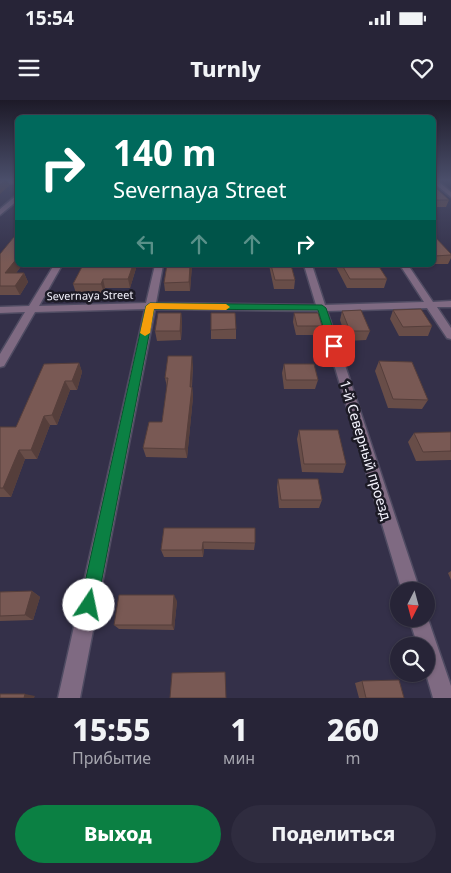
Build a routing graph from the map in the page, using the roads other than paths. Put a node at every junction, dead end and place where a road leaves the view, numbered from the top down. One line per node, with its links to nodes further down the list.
1 (57, 267): 9 (street)
2 (159, 267): 7 (street)
3 (309, 267): 8 (street, 1-й Северный проезд)
4 (405, 267): 6 (street)
5 (451, 304): 6 (street, Severnaya Street)
6 (430, 305): 8 (street, Severnaya Street); 11 (street)
7 (150, 306): 8 (street, Severnaya Street); 9 (street, Severnaya Street); 15 (street)
8 (322, 308): 13 (street, 1-й Северный проезд)
9 (32, 309): 10 (street, Severnaya Street); 12 (street)
10 (0, 310)
11 (451, 336)
12 (0, 363)
13 (408, 582)
14 (422, 628): 16 (street)
15 (69, 698)
16 (444, 698)

